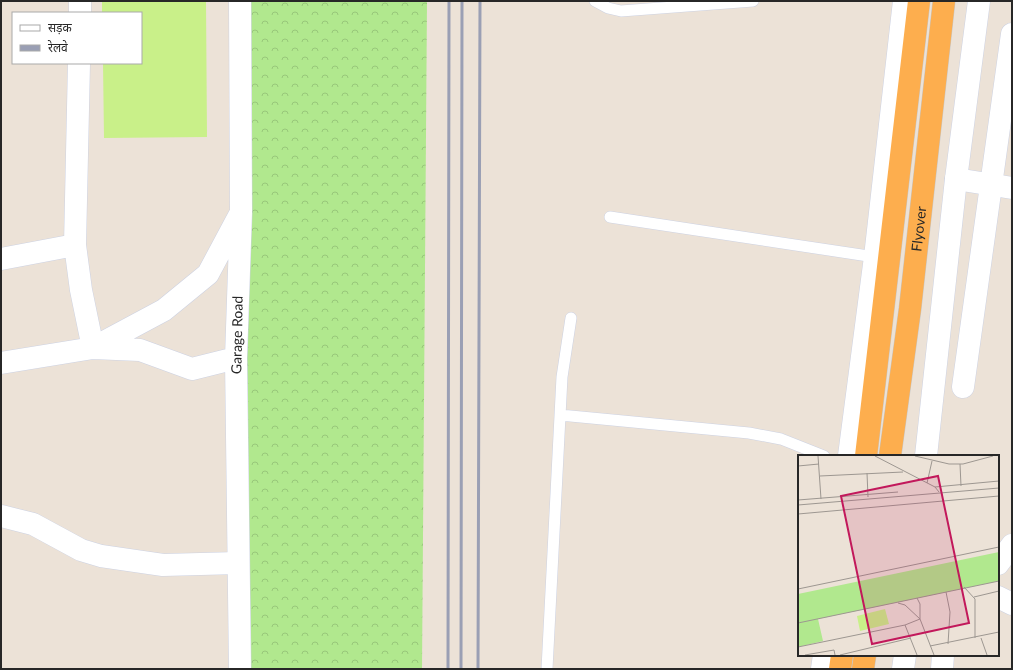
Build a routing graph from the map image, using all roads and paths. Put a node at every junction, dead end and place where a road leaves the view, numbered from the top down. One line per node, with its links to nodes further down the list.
1 (80, 1): 10 (street)
2 (240, 1): 16 (street, Garage Road)
3 (595, 1): 9 (lane)
4 (753, 1): 9 (lane)
5 (904, 1): 19 (street)
6 (919, 1): 29 (highway, Flyover)
7 (944, 1): 30 (highway, Flyover)
8 (979, 1): 13 (street)
9 (732, 2)
10 (80, 12)
11 (1012, 34): 14 (street)
12 (79, 64): 18 (street)
13 (956, 179): 14 (street); 31 (street)
14 (991, 185): 15 (street); 25 (street)
15 (1012, 188)
16 (241, 212): 22 (street); 23 (street, Garage Road)
17 (610, 217): 19 (lane)
18 (75, 245): 20 (street); 22 (street)
19 (875, 258): 28 (street)
20 (1, 259)
21 (571, 318): 26 (lane)
22 (93, 348): 23 (street); 24 (street)
23 (236, 358): 34 (street, Garage Road)
24 (1, 363)
25 (963, 387)
26 (560, 415): 27 (lane); 44 (lane)
27 (821, 455)
28 (849, 455)
29 (866, 455)
30 (890, 455)
31 (926, 455)
32 (1, 516): 34 (street)
33 (1012, 545): 35 (street)
34 (238, 562): 43 (street, Garage Road)
35 (999, 563)
36 (999, 598): 37 (street)
37 (1012, 604)
38 (824, 656): 45 (street)
39 (842, 656): 46 (highway)
40 (865, 656): 47 (highway)
41 (905, 656): 48 (street)
42 (943, 656): 49 (street)
43 (240, 669)
44 (547, 669)
45 (822, 669)
46 (840, 669)
47 (863, 669)
48 (902, 669)
49 (942, 669)

